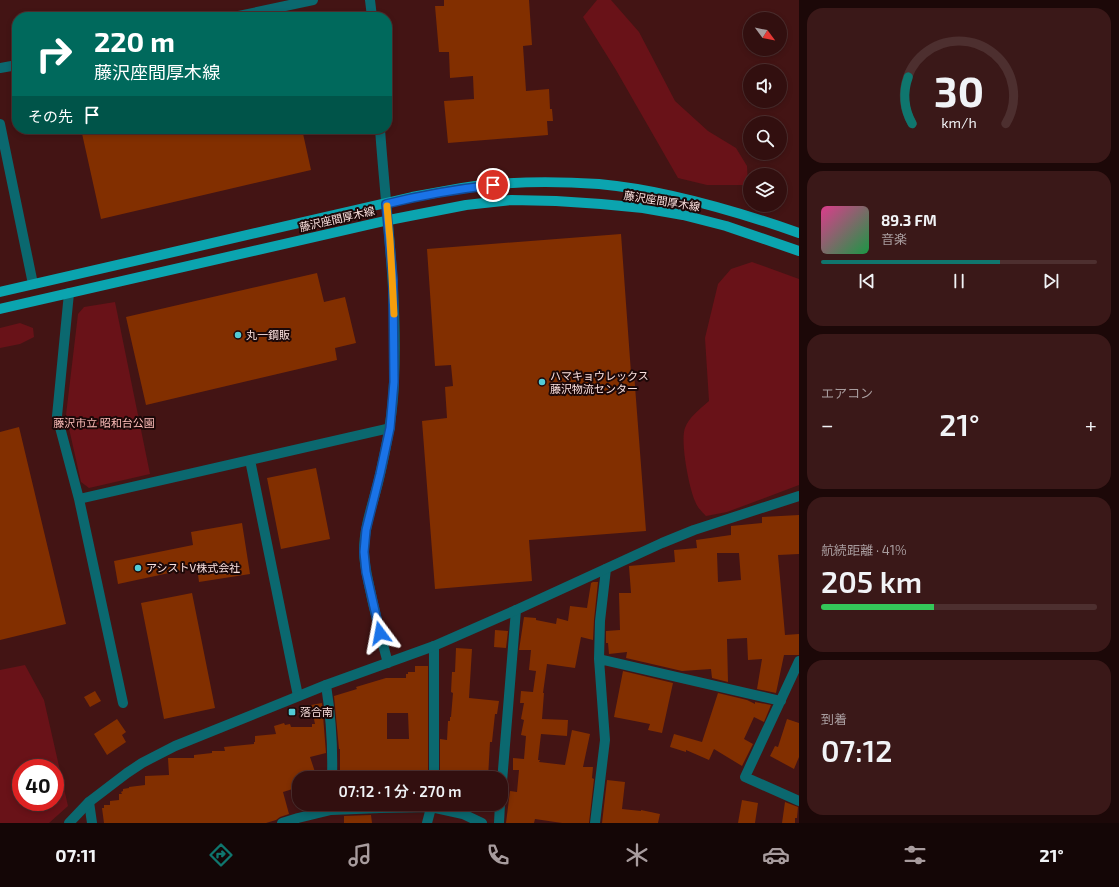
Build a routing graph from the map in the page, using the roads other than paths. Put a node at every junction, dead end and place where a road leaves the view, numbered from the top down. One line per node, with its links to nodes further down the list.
1 (313, 0): 3 (street)
2 (370, 0): 4 (street)
3 (257, 12)
4 (371, 12)
5 (12, 66): 6 (street)
6 (0, 68)
7 (0, 124): 15 (street)
8 (380, 134): 9 (street)
9 (386, 204): 10 (street); 11 (main road, 藤沢座間厚木線); 15 (main road, 藤沢座間厚木線)
10 (389, 220): 12 (main road, 藤沢座間厚木線); 17 (main road, 藤沢座間厚木線); 19 (street)
11 (799, 233)
12 (780, 244): 13 (main road, 藤沢座間厚木線); 14 (street)
13 (799, 251)
14 (799, 256)
15 (33, 284): 16 (main road, 藤沢座間厚木線)
16 (0, 292)
17 (70, 293): 18 (main road, 藤沢座間厚木線); 22 (street)
18 (0, 309)
19 (390, 428): 20 (street); 28 (street)
20 (250, 460): 22 (street); 30 (street)
21 (799, 496): 23 (street)
22 (79, 499): 32 (street)
23 (606, 569): 24 (street); 26 (street)
24 (516, 610): 25 (street); 35 (street)
25 (434, 646): 28 (street); 34 (street)
26 (599, 659): 31 (street); 48 (street)
27 (799, 661): 31 (street)
28 (388, 663): 29 (street)
29 (326, 685): 30 (street); 33 (street)
30 (298, 696): 37 (street)
31 (781, 701): 36 (street)
32 (124, 703)
33 (332, 771)
34 (434, 771)
35 (503, 771)
36 (799, 801)
37 (89, 802): 42 (street); 43 (street)
38 (319, 811): 44 (street)
39 (431, 811): 45 (street)
40 (451, 811): 46 (street)
41 (500, 811): 47 (street)
42 (69, 823)
43 (92, 823)
44 (282, 823)
45 (427, 823)
46 (482, 823)
47 (499, 823)
48 (595, 823)

